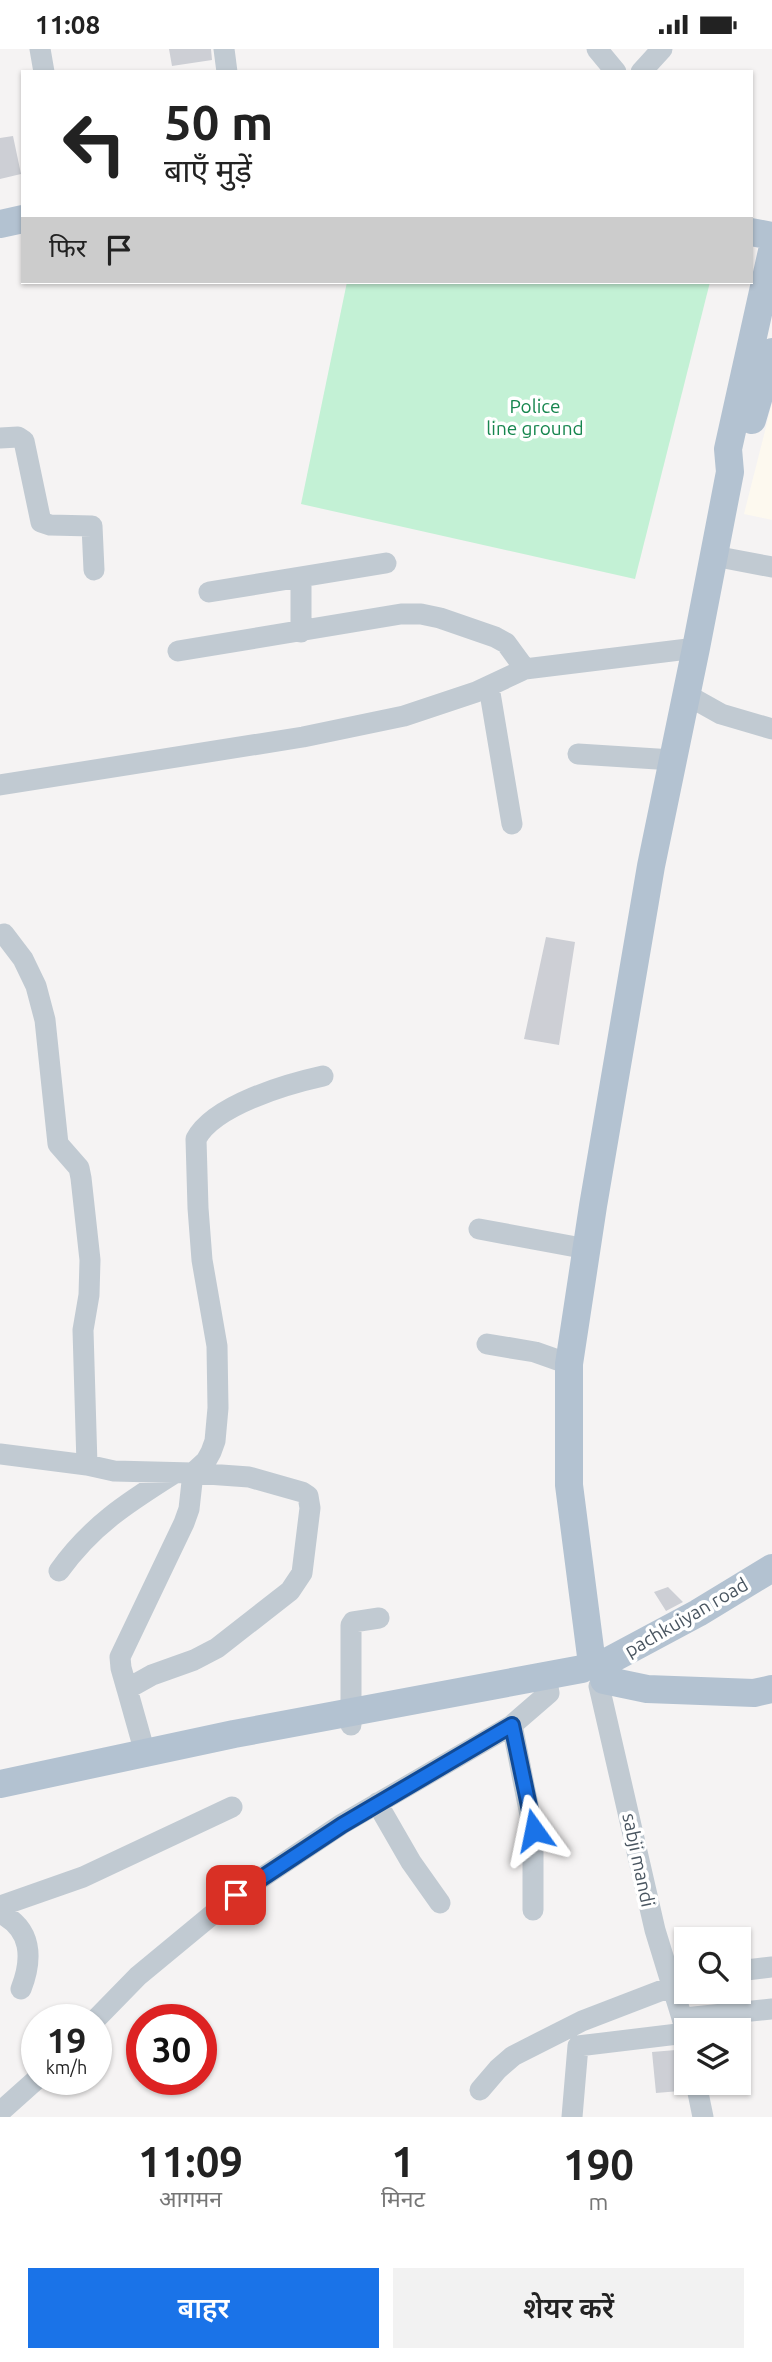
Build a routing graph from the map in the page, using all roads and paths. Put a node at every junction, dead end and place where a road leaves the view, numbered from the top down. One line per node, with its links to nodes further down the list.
1 (40, 49): 5 (street)
2 (224, 49): 6 (street)
3 (597, 49): 7 (street)
4 (662, 49): 8 (street)
5 (44, 70)
6 (226, 70)
7 (615, 70)
8 (642, 70)
9 (21, 219): 10 (main road)
10 (0, 224)
11 (753, 234): 12 (main road)
12 (767, 250): 15 (main road)
13 (772, 352): 15 (main road)
14 (0, 438): 19 (street)
15 (730, 472): 16 (main road)
16 (714, 556): 18 (street); 23 (main road)
17 (386, 563): 20 (street)
18 (772, 567)
19 (94, 570)
20 (301, 577): 21 (street); 22 (street)
21 (209, 592)
22 (301, 632): 24 (street); 25 (street)
23 (696, 648): 25 (street); 27 (main road)
24 (178, 651)
25 (525, 669): 26 (street)
26 (489, 687): 31 (street); 32 (street)
27 (687, 695): 28 (street); 30 (main road)
28 (772, 729)
29 (578, 754): 30 (street)
30 (673, 759): 36 (main road)
31 (0, 785)
32 (512, 824)
33 (4, 934): 40 (street)
34 (323, 1076): 41 (street)
35 (478, 1229): 36 (street)
36 (587, 1249): 38 (main road)
37 (486, 1344): 38 (street)
38 (569, 1364): 45 (main road)
39 (0, 1454): 40 (street)
40 (86, 1465): 41 (street)
41 (183, 1474): 43 (street); 48 (street); 48 (street)
42 (772, 1568): 45 (main road, pachkuiyan road)
43 (59, 1570)
44 (379, 1618): 49 (street)
45 (594, 1673): 46 (main road); 47 (main road); 63 (street, sabji mandi)
46 (547, 1680): 49 (main road); 50 (street)
47 (762, 1683)
48 (127, 1689): 51 (street)
49 (351, 1718): 51 (main road); 52 (main road)
50 (512, 1725): 55 (street); 59 (street)
51 (145, 1753): 52 (main road)
52 (51, 1781): 53 (main road); 54 (main road)
53 (0, 1784)
54 (0, 1800)
55 (377, 1803): 57 (street); 66 (street)
56 (232, 1807): 58 (street)
57 (440, 1903)
58 (0, 1906)
59 (533, 1910)
60 (0, 1913): 65 (street)
61 (772, 1967): 62 (street)
62 (751, 1969)
63 (674, 1974)
64 (674, 1982): 70 (street)
65 (21, 1989)
66 (111, 2004)
67 (772, 2009): 68 (street)
68 (731, 2018)
69 (674, 2030): 74 (street)
70 (480, 2090)
71 (21, 2093): 73 (street)
72 (698, 2095): 75 (street)
73 (0, 2112)
74 (572, 2117)
75 (703, 2117)

